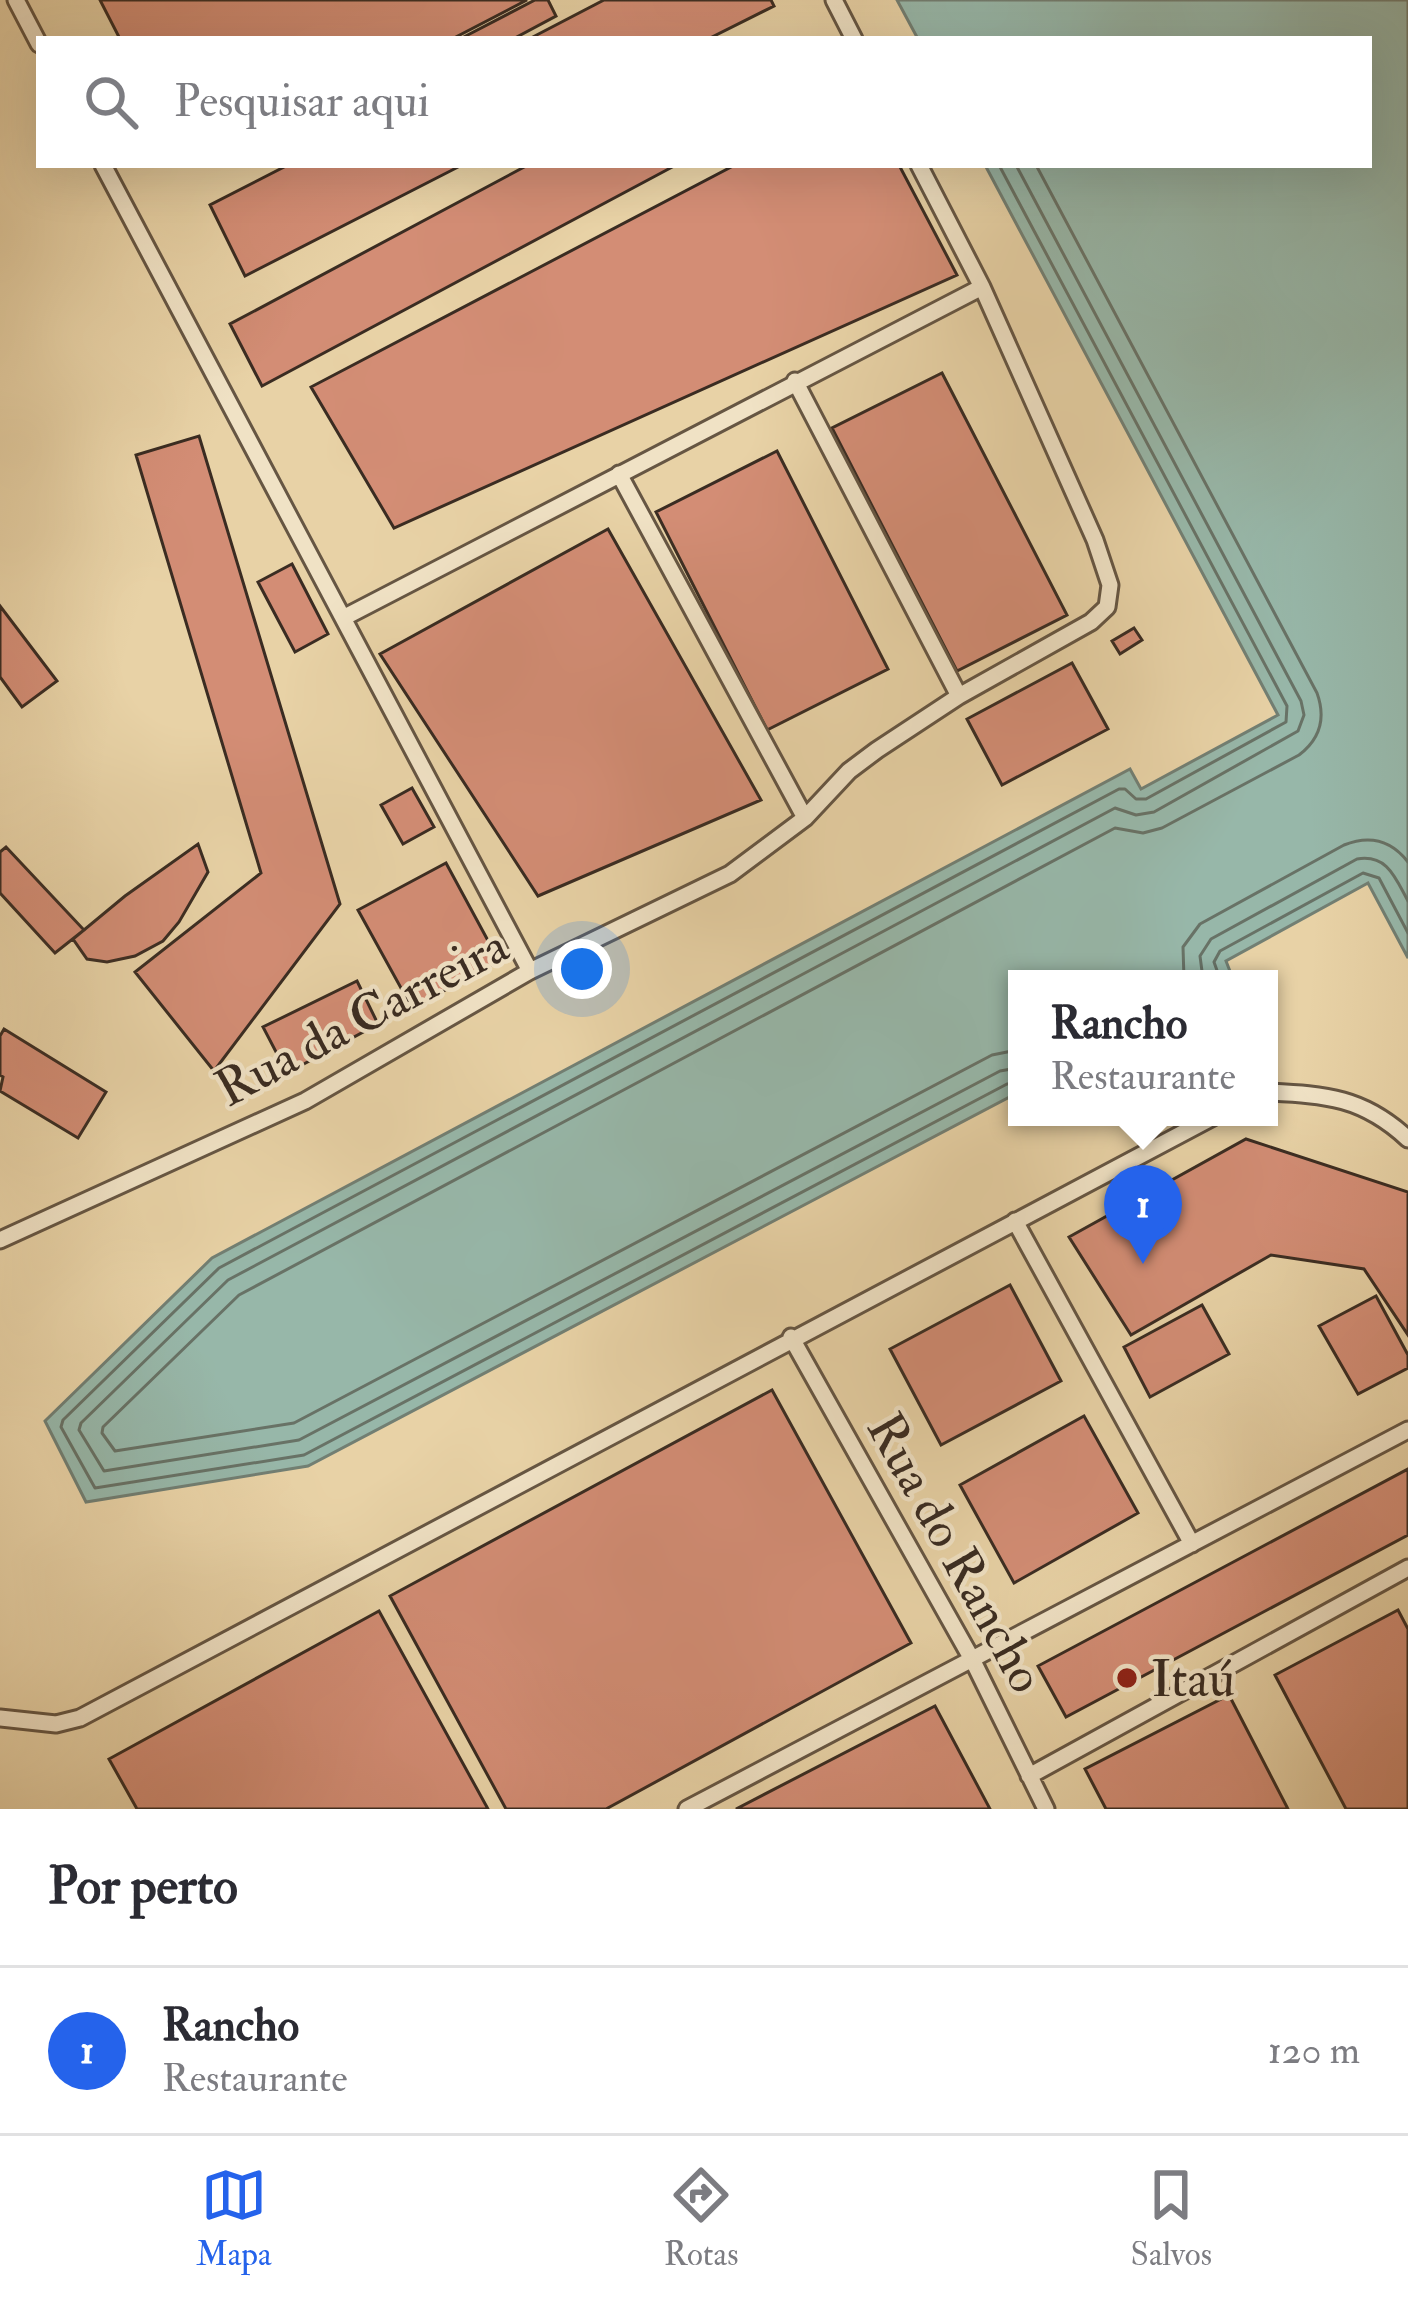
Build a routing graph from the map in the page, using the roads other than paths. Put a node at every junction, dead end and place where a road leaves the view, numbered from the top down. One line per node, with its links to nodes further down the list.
1 (16, 0): 4 (lane)
2 (833, 0): 3 (lane)
3 (852, 36)
4 (36, 38)
5 (105, 168): 10 (lane)
6 (921, 168): 7 (lane)
7 (982, 287): 8 (lane); 11 (lane, Rua da Carreira)
8 (795, 381): 9 (lane); 11 (lane)
9 (619, 475): 10 (lane); 12 (lane)
10 (343, 618): 13 (lane)
11 (959, 696): 12 (lane, Rua da Carreira)
12 (805, 818): 13 (lane, Rua da Carreira)
13 (530, 971): 18 (lane, Rua da Carreira)
14 (1278, 1093): 16 (lane)
15 (1196, 1126): 17 (lane)
16 (1408, 1138)
17 (1015, 1221): 19 (lane); 21 (lane)
18 (2, 1235)
19 (791, 1337): 23 (lane, Rua do Rancho); 24 (lane)
20 (1408, 1430): 21 (lane)
21 (1192, 1544): 23 (lane)
22 (1408, 1568): 25 (lane)
23 (973, 1661): 25 (lane, Rua do Rancho); 26 (lane)
24 (0, 1718)
25 (1029, 1776): 27 (lane, Rua do Rancho)
26 (692, 1808)
27 (1046, 1809)

